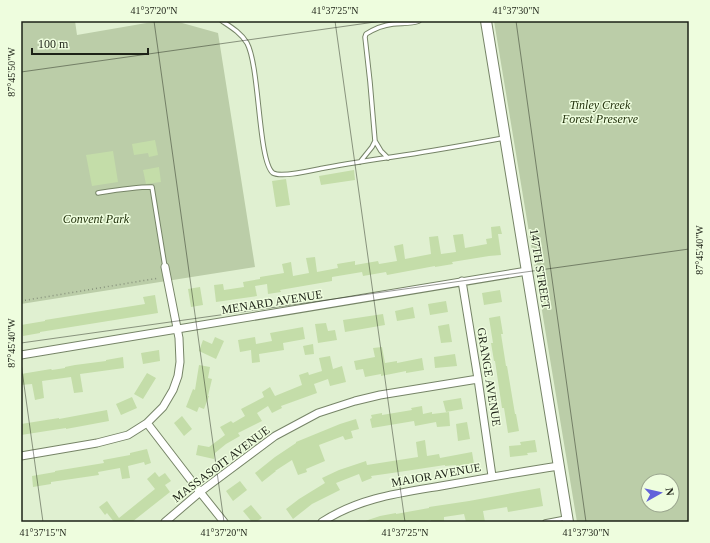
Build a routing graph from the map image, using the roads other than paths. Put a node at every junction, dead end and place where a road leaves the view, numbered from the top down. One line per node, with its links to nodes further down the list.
1 (222, 21): 7 (lane)
2 (419, 21): 5 (lane)
3 (486, 21): 4 (main road, 147TH STREET)
4 (505, 138): 6 (lane); 10 (main road, 147TH STREET)
5 (375, 141): 6 (lane); 7 (lane)
6 (388, 158): 7 (lane)
7 (360, 162)
8 (98, 193): 9 (lane)
9 (165, 267): 12 (street)
10 (527, 271): 11 (street, MENARD AVENUE); 17 (main road, 147TH STREET)
11 (462, 281): 12 (street, MENARD AVENUE); 14 (street, GRANGE AVENUE)
12 (177, 328): 13 (street, MENARD AVENUE); 15 (street)
13 (21, 355)
14 (478, 379): 18 (street, GRANGE AVENUE); 19 (street, MASSASOIT AVENUE)
15 (147, 423): 16 (street); 19 (street)
16 (21, 456)
17 (559, 466): 18 (street, MAJOR AVENUE); 20 (main road, 147TH STREET)
18 (492, 476): 23 (street, MAJOR AVENUE)
19 (200, 492): 21 (street, MASSASOIT AVENUE); 22 (street)
20 (568, 520): 24 (lane)
21 (165, 522)
22 (224, 522)
23 (322, 522)
24 (545, 522)

